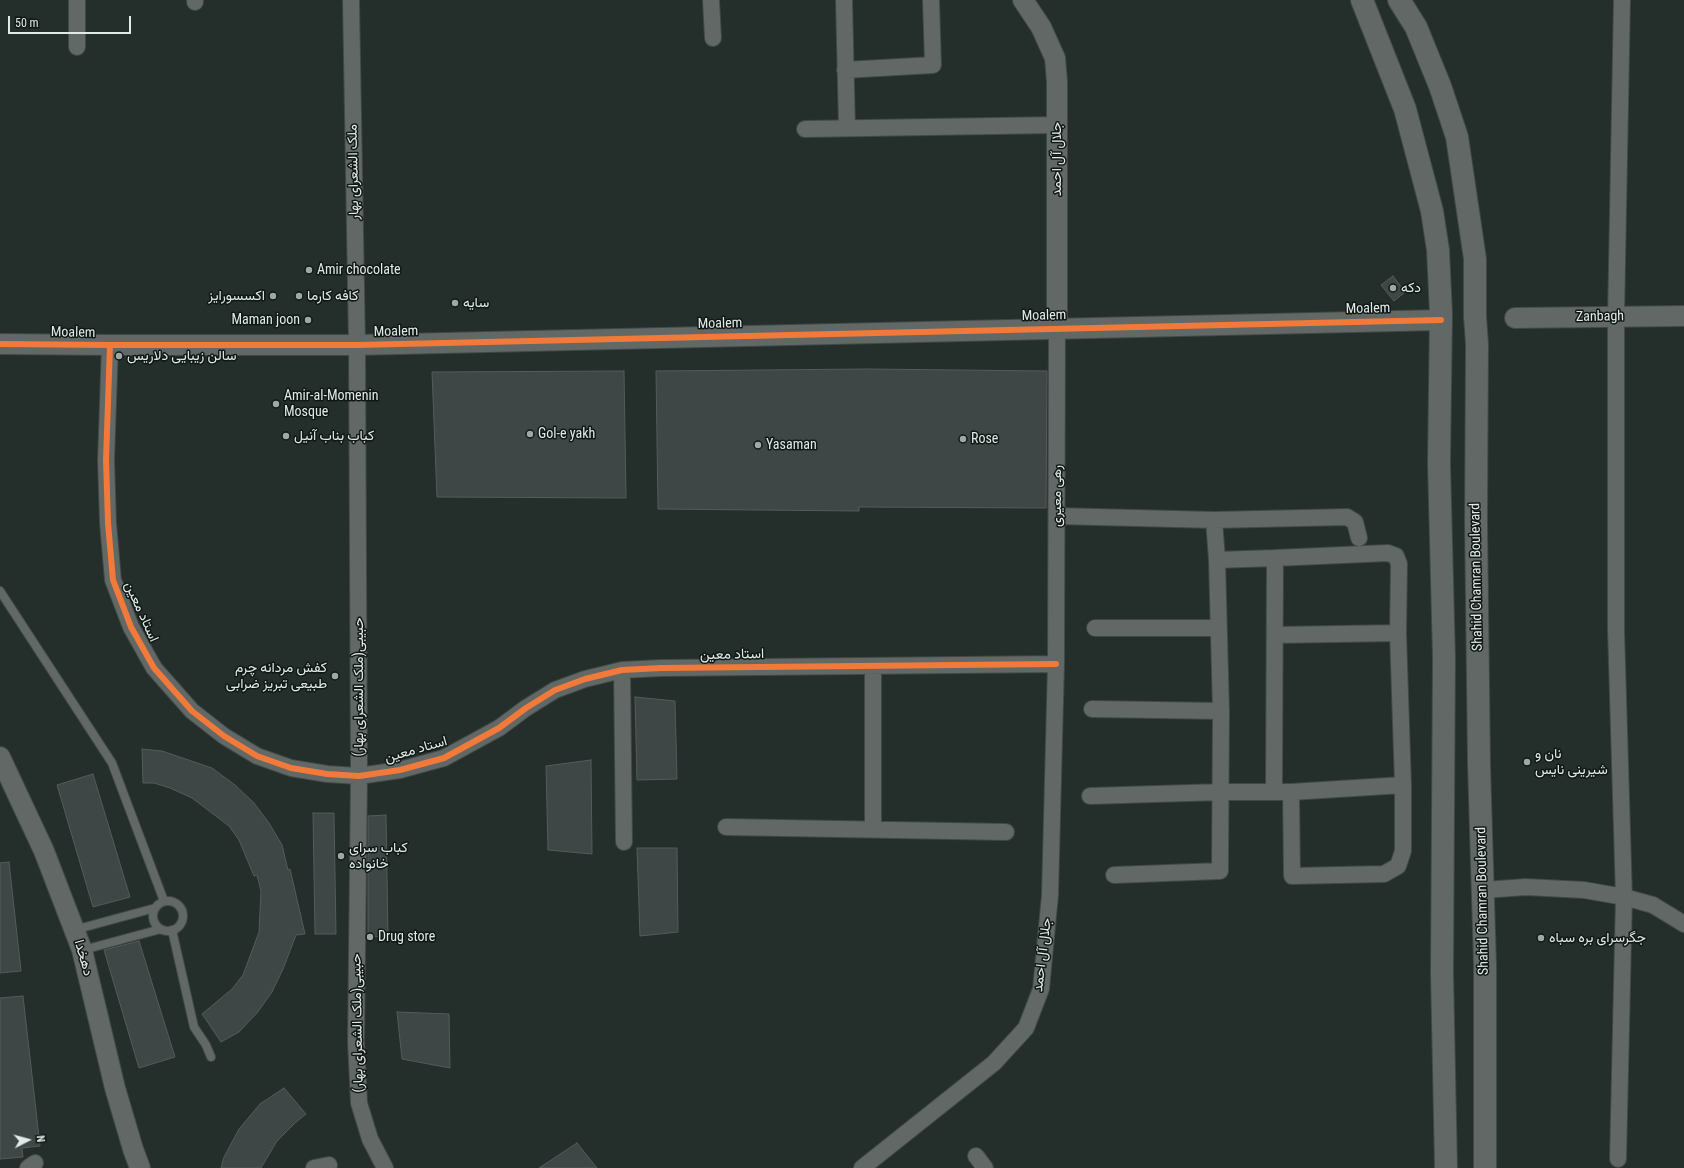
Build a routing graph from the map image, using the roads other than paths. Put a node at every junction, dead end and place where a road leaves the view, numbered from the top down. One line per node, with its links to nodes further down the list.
1 (77, 0): 11 (street)
2 (351, 0): 23 (street, ملک الشعرای بهار)
3 (711, 0): 10 (street)
4 (844, 0): 12 (street)
5 (931, 0): 12 (street)
6 (1023, 0): 13 (street, جلال آل احمد)
7 (1362, 0): 20 (main road)
8 (1400, 0): 17 (main road, Shahid Chamran Boulevard)
9 (1622, 0): 18 (street)
10 (713, 38)
11 (77, 47)
12 (846, 70): 14 (street)
13 (1057, 125): 14 (street); 21 (street, جلال آل احمد)
14 (847, 128): 15 (street)
15 (805, 129)
16 (1684, 316): 18 (street, Zanbagh)
17 (1475, 317): 20 (main road); 52 (main road, Shahid Chamran Boulevard)
18 (1616, 317): 19 (street, Zanbagh); 53 (street)
19 (1515, 318)
20 (1441, 320): 21 (street, Moalem); 66 (main road)
21 (1057, 328): 23 (street, Moalem); 25 (street, رهی معیری)
22 (0, 344): 24 (street, Moalem)
23 (357, 344): 24 (street, Moalem); 41 (street, حبیبی(ملک الشعرای بهار))
24 (110, 345): 41 (street, استاد معین)
25 (1057, 516): 26 (street); 35 (street, رهی معیری)
26 (1214, 520): 27 (street); 29 (street)
27 (1359, 538)
28 (1274, 558): 29 (street); 33 (street); 34 (street)
29 (1217, 560): 32 (street)
30 (0, 591): 54 (lane)
31 (1095, 628): 32 (street)
32 (1218, 628): 39 (street)
33 (1398, 633): 34 (street); 42 (street)
34 (1275, 635): 44 (street)
35 (1056, 664): 36 (street, استاد معین); 65 (street, جلال آل احمد)
36 (872, 666): 37 (street, استاد معین); 48 (street)
37 (622, 670): 41 (street, استاد معین); 50 (street)
38 (1092, 709): 39 (street)
39 (1220, 710): 43 (street)
40 (0, 757): 58 (street, دهخدا)
41 (359, 776): 64 (street, حبیبی(ملک الشعرای بهار))
42 (1403, 785): 45 (street); 45 (street)
43 (1221, 792): 44 (street); 46 (street); 51 (street)
44 (1274, 792): 45 (street)
45 (1291, 792)
46 (1090, 796)
47 (726, 827): 48 (street)
48 (873, 829): 49 (street)
49 (1006, 832)
50 (624, 842)
51 (1114, 875)
52 (1484, 890): 53 (street); 67 (main road, Shahid Chamran Boulevard)
53 (1624, 897): 56 (street); 62 (street)
54 (164, 901): 55 (lane); 59 (lane)
55 (155, 908): 57 (lane); 58 (lane)
56 (1684, 924)
57 (161, 929): 59 (lane); 60 (lane)
58 (74, 930): 60 (street, دهخدا)
59 (172, 930): 61 (lane)
60 (82, 950): 63 (street, دهخدا)
61 (211, 1057)
62 (1618, 1159)
63 (140, 1168)
64 (385, 1168)
65 (862, 1168)
66 (1446, 1168)
67 (1485, 1168)

